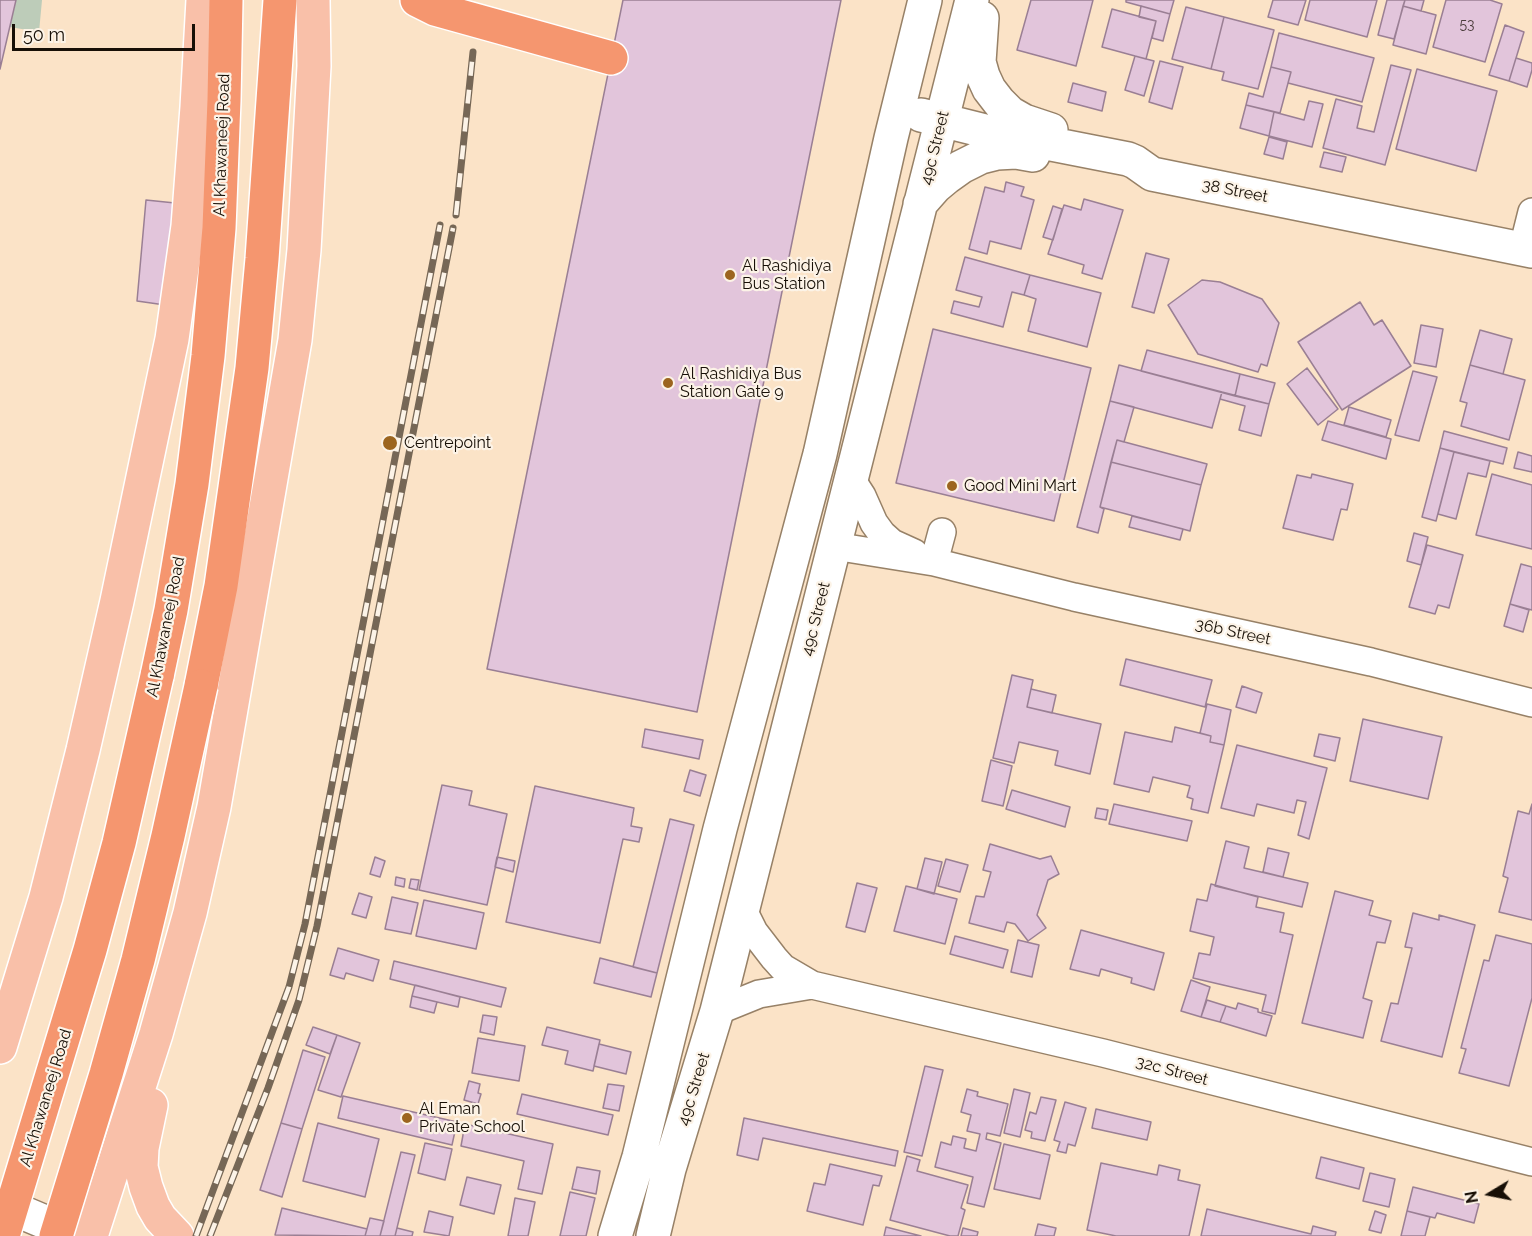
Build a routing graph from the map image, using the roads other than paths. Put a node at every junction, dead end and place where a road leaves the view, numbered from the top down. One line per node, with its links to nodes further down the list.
1 (203, 0): 27 (main road)
2 (226, 0): 31 (highway, Al Khawaneej Road, bridge)
3 (280, 0): 32 (highway, bridge)
4 (313, 0): 26 (main road)
5 (417, 0): 9 (highway)
6 (925, 0): 10 (street)
7 (972, 0): 11 (street, 49c Street)
8 (981, 0): 12 (street)
9 (611, 58)
10 (898, 109): 11 (street, 38 Street); 16 (street)
11 (942, 120): 12 (street, 38 Street); 13 (street, 49c Street)
12 (1152, 174): 13 (street); 15 (street, 38 Street)
13 (920, 204): 17 (street, 49c Street)
14 (1532, 212): 15 (street)
15 (1528, 250)
16 (820, 454): 19 (street); 22 (street)
17 (851, 479): 19 (street, 49c Street); 20 (street, 36b Street)
18 (942, 532): 20 (street)
19 (834, 546): 20 (street, 36b Street); 23 (street, 49c Street)
20 (934, 562): 21 (street, 36b Street)
21 (1532, 703)
22 (741, 753): 29 (street); 36 (street)
23 (742, 910): 24 (street, 32c Street); 25 (street, 49c Street)
24 (812, 985): 25 (street, 32c Street); 28 (street, 32c Street)
25 (717, 1011): 29 (street, 49c Street)
26 (156, 1034): 34 (main road); 35 (main road)
27 (1, 1043)
28 (1532, 1162)
29 (669, 1169): 37 (street, 49c Street)
30 (0, 1203): 33 (street)
31 (3, 1236)
32 (56, 1236)
33 (78, 1236)
34 (92, 1236)
35 (177, 1236)
36 (615, 1236)
37 (653, 1236)

